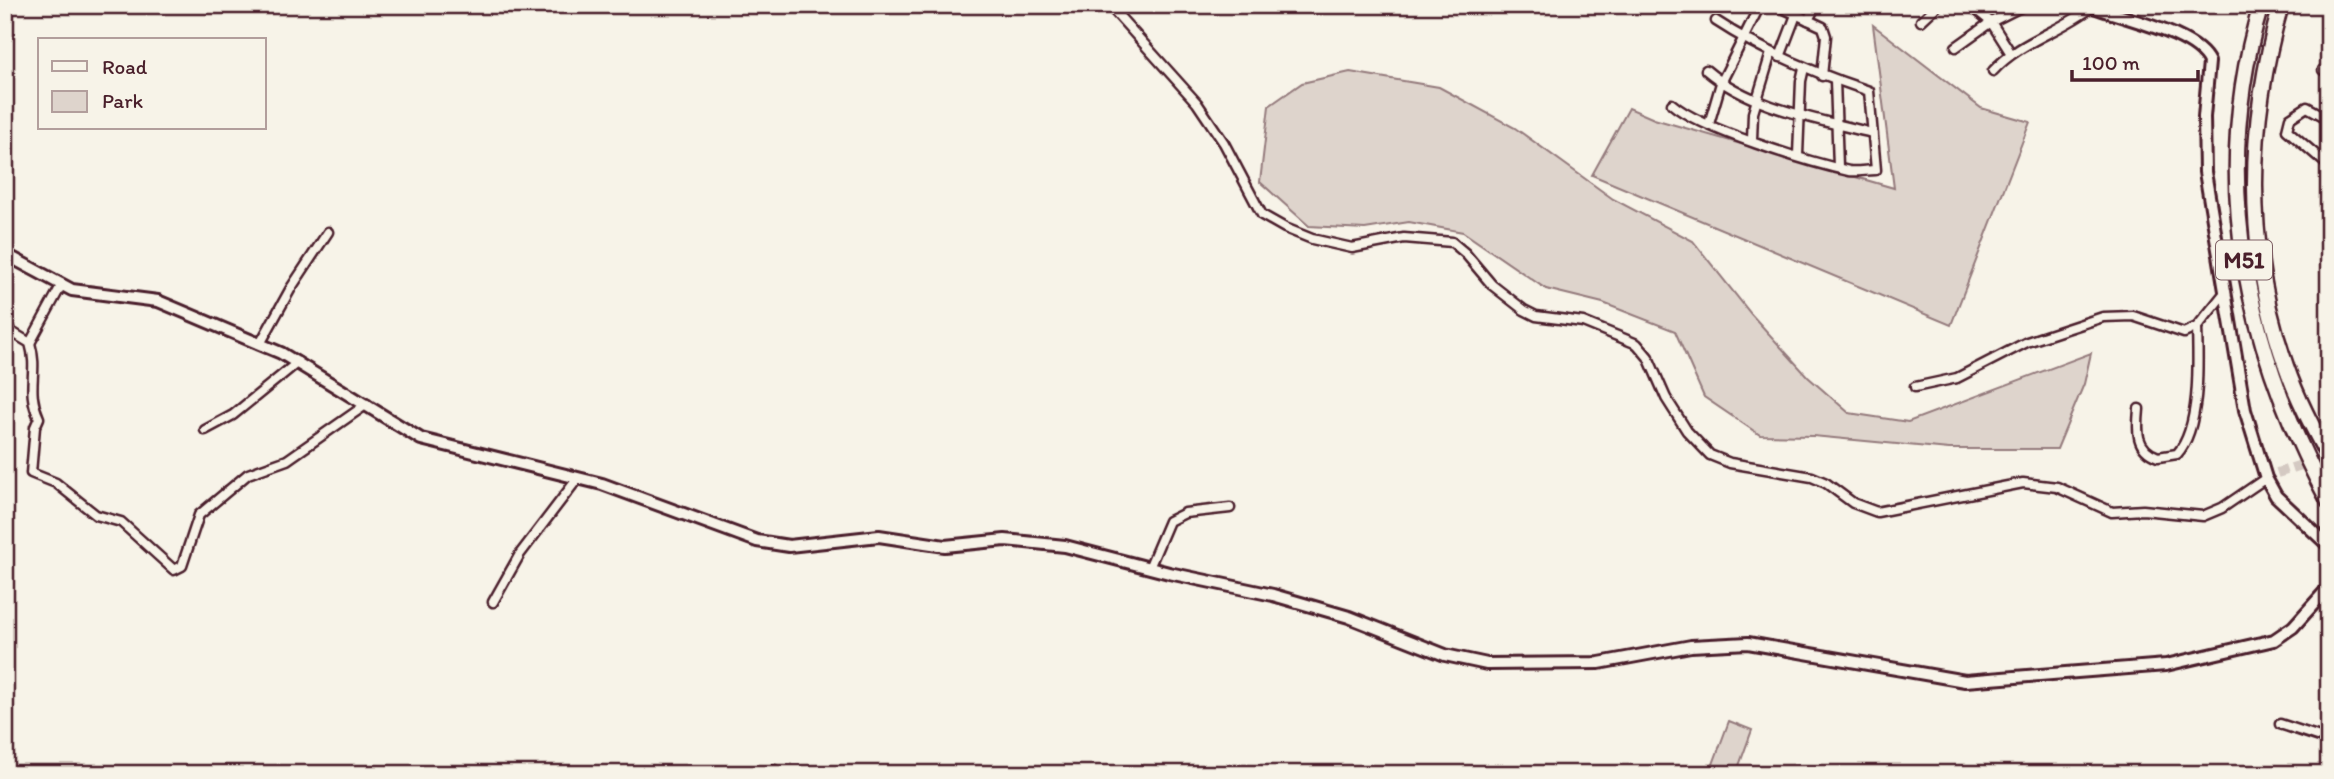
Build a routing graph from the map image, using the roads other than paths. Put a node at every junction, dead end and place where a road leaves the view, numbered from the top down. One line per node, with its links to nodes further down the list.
1 (1109, 5): 52 (street)
2 (1760, 5): 16 (street)
3 (1776, 5): 11 (street)
4 (1816, 5): 12 (street)
5 (1938, 5): 13 (street)
6 (1970, 5): 15 (street)
7 (2025, 5): 15 (street)
8 (2261, 5): 54 (highway, M51)
9 (2281, 5): 51 (highway, M51)
10 (2090, 6): 18 (street); 41 (street)
11 (1796, 15): 12 (street); 20 (street)
12 (1808, 20): 24 (street)
13 (1921, 20)
14 (1716, 21): 16 (street)
15 (1991, 22): 17 (street); 18 (street)
16 (1744, 40): 19 (street); 26 (street)
17 (1956, 47)
18 (2010, 52): 23 (street)
19 (1771, 53): 20 (street); 27 (street)
20 (1780, 57): 21 (street)
21 (1804, 68): 24 (street); 29 (street)
22 (1706, 70): 26 (street)
23 (1993, 71)
24 (1822, 76): 25 (street)
25 (1835, 80): 32 (street); 33 (street)
26 (1721, 83): 27 (street); 31 (street)
27 (1757, 99): 29 (street); 34 (street)
28 (1672, 104): 31 (street)
29 (1801, 114): 32 (street); 35 (street)
30 (2329, 119): 36 (street)
31 (1709, 124): 34 (street)
32 (1838, 124): 33 (street); 37 (street)
33 (1872, 133): 37 (street)
34 (1752, 140): 35 (street)
35 (1798, 155): 37 (street)
36 (2329, 166)
37 (1838, 167)
38 (328, 232): 45 (street)
39 (5, 254): 40 (street)
40 (61, 286): 44 (street); 45 (street)
41 (2226, 290): 42 (street); 52 (street)
42 (2197, 327): 47 (street); 49 (street)
43 (5, 328): 44 (street)
44 (30, 343): 48 (street)
45 (260, 344): 46 (street)
46 (298, 362): 48 (street); 50 (street)
47 (1915, 387)
48 (367, 404): 53 (street)
49 (2138, 409)
50 (205, 430)
51 (2329, 458)
52 (2271, 475): 56 (street)
53 (578, 478): 57 (street); 59 (street)
54 (2329, 502)
55 (1230, 508): 57 (street)
56 (2329, 547)
57 (1149, 568): 58 (street)
58 (2329, 587)
59 (494, 603)
60 (2280, 724): 61 (street)
61 (2329, 740)

